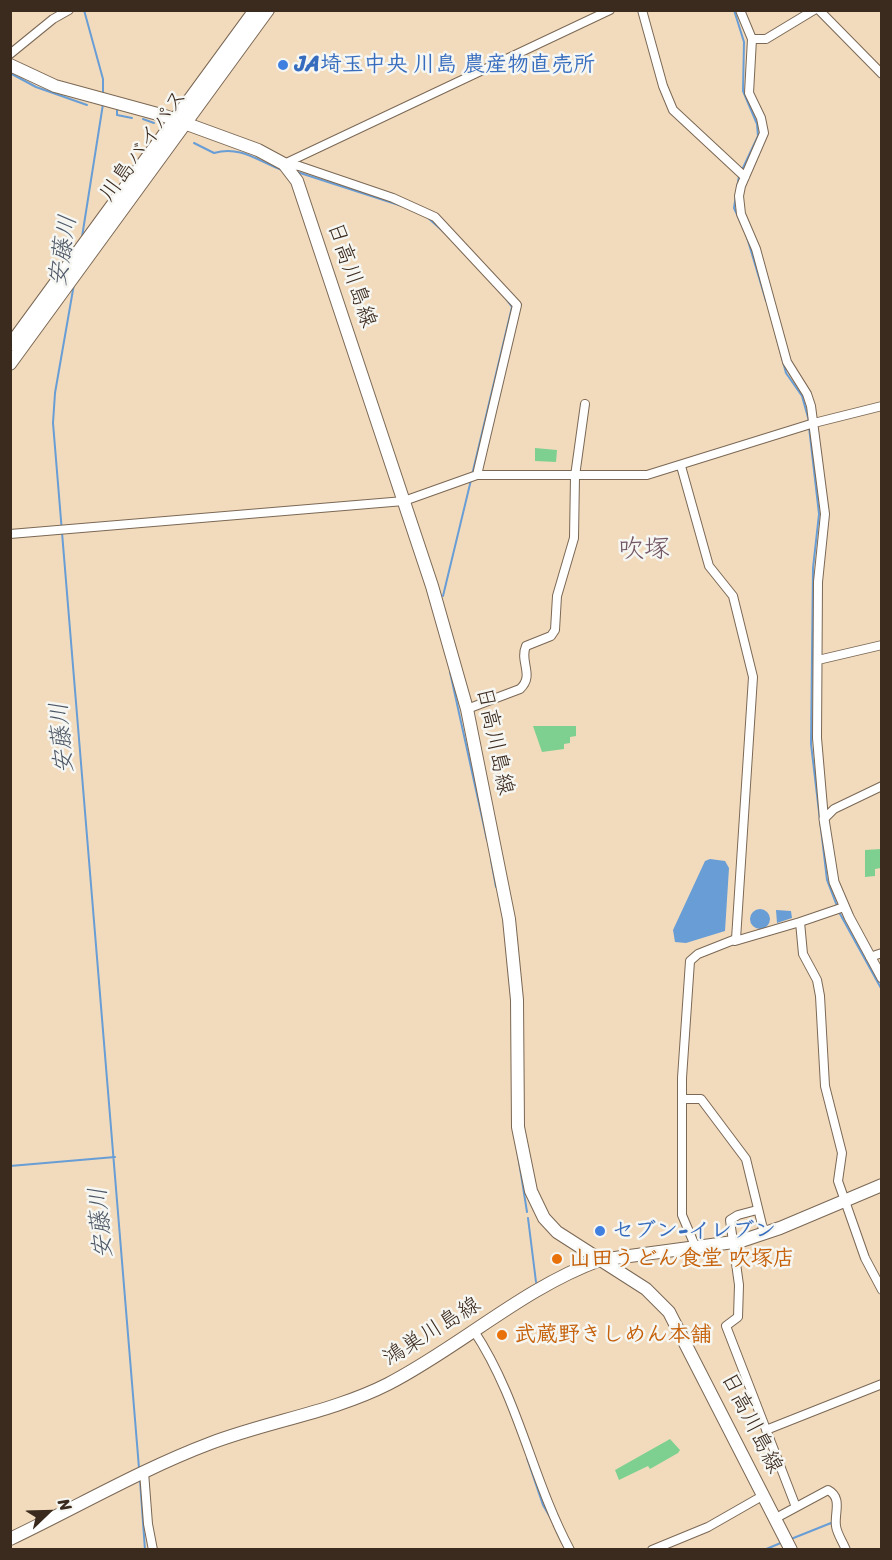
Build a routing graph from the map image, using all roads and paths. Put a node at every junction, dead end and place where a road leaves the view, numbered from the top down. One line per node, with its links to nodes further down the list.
1 (69, 10): 10 (street)
2 (255, 10): 13 (main road, 川島バイパス)
3 (268, 10): 14 (main road, 川島バイパス)
4 (610, 10): 15 (street)
5 (642, 10): 16 (street)
6 (740, 10): 9 (street)
7 (814, 10): 9 (street)
8 (819, 10): 12 (street)
9 (752, 39): 16 (street)
10 (10, 54)
11 (10, 65): 13 (main road, 日高川島線)
12 (882, 74)
13 (174, 119): 14 (main road, 日高川島線); 17 (main road, 川島バイパス)
14 (186, 125): 15 (main road, 日高川島線); 18 (main road, 川島バイパス)
15 (284, 165): 23 (street); 25 (main road, 日高川島線)
16 (745, 177): 21 (street)
17 (10, 345)
18 (10, 364)
19 (585, 404): 24 (street)
20 (882, 406): 21 (street)
21 (814, 423): 22 (street); 28 (street)
22 (681, 466): 24 (street); 34 (street)
23 (477, 475): 24 (street); 25 (street)
24 (575, 476): 29 (street)
25 (404, 501): 26 (street); 29 (main road, 日高川島線)
26 (10, 534)
27 (882, 645): 28 (street)
28 (818, 660): 31 (street)
29 (467, 709): 45 (main road, 日高川島線)
30 (882, 786): 31 (street)
31 (824, 819): 32 (street)
32 (844, 907): 33 (street); 36 (street)
33 (800, 922): 34 (street); 40 (street)
34 (735, 941): 38 (street)
35 (882, 953): 36 (street)
36 (870, 957): 37 (street)
37 (882, 978)
38 (682, 1099): 41 (street); 44 (street)
39 (882, 1185): 40 (main road, 鴻巣川島線)
40 (845, 1201): 42 (main road, 鴻巣川島線); 46 (street)
41 (757, 1210): 42 (street); 43 (street)
42 (764, 1233): 43 (main road, 鴻巣川島線)
43 (733, 1242): 44 (main road, 鴻巣川島線); 49 (street)
44 (696, 1248): 45 (main road, 鴻巣川島線)
45 (600, 1260): 47 (main road, 鴻巣川島線); 51 (main road, 日高川島線)
46 (882, 1290)
47 (474, 1331): 50 (main road, 鴻巣川島線); 56 (street)
48 (882, 1384): 49 (street)
49 (766, 1430): 52 (street)
50 (144, 1472): 54 (main road, 鴻巣川島線); 55 (street)
51 (764, 1495): 53 (main road, 日高川島線); 57 (street)
52 (796, 1507): 53 (street); 59 (street)
53 (776, 1518): 58 (main road, 日高川島線)
54 (10, 1539)
55 (153, 1550)
56 (570, 1550)
57 (652, 1550)
58 (791, 1550)
59 (846, 1550)

